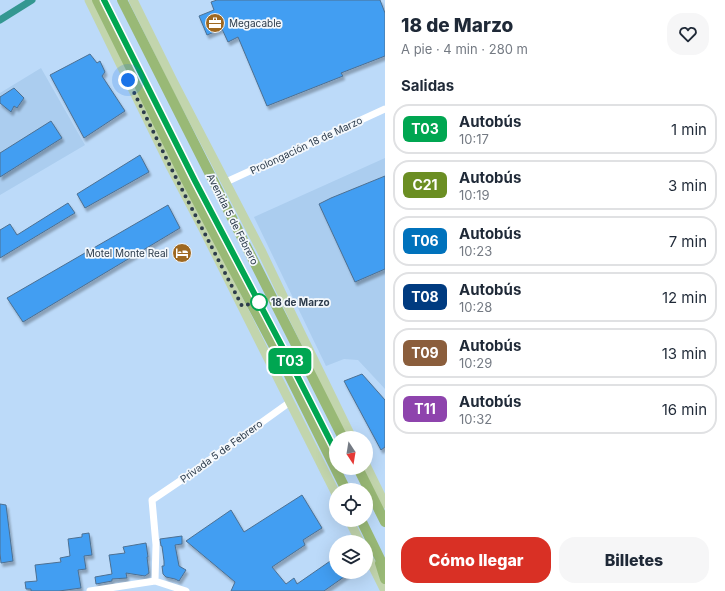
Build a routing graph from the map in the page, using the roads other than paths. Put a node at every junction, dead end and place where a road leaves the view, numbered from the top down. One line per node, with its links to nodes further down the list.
1 (89, 0): 7 (main road)
2 (97, 0): 13 (highway)
3 (122, 0): 8 (highway, Avenida 5 de Febrero)
4 (132, 0): 6 (main road, Avenida 5 de Febrero)
5 (385, 108): 6 (street, Prolongación 18 de Marzo)
6 (226, 182): 9 (main road, Avenida 5 de Febrero)
7 (290, 402): 12 (main road); 21 (street, Privada 5 de Febrero)
8 (339, 431)
9 (349, 431)
10 (362, 475): 15 (highway)
11 (371, 475): 14 (main road)
12 (330, 483)
13 (343, 483)
14 (385, 504)
15 (385, 522)
16 (364, 527): 17 (highway)
17 (378, 556): 19 (highway); 20 (highway)
18 (373, 567): 25 (main road)
19 (385, 569)
20 (385, 579)
21 (155, 581): 22 (street); 24 (street)
22 (119, 588): 23 (street)
23 (90, 591)
24 (186, 591)
25 (385, 591)

